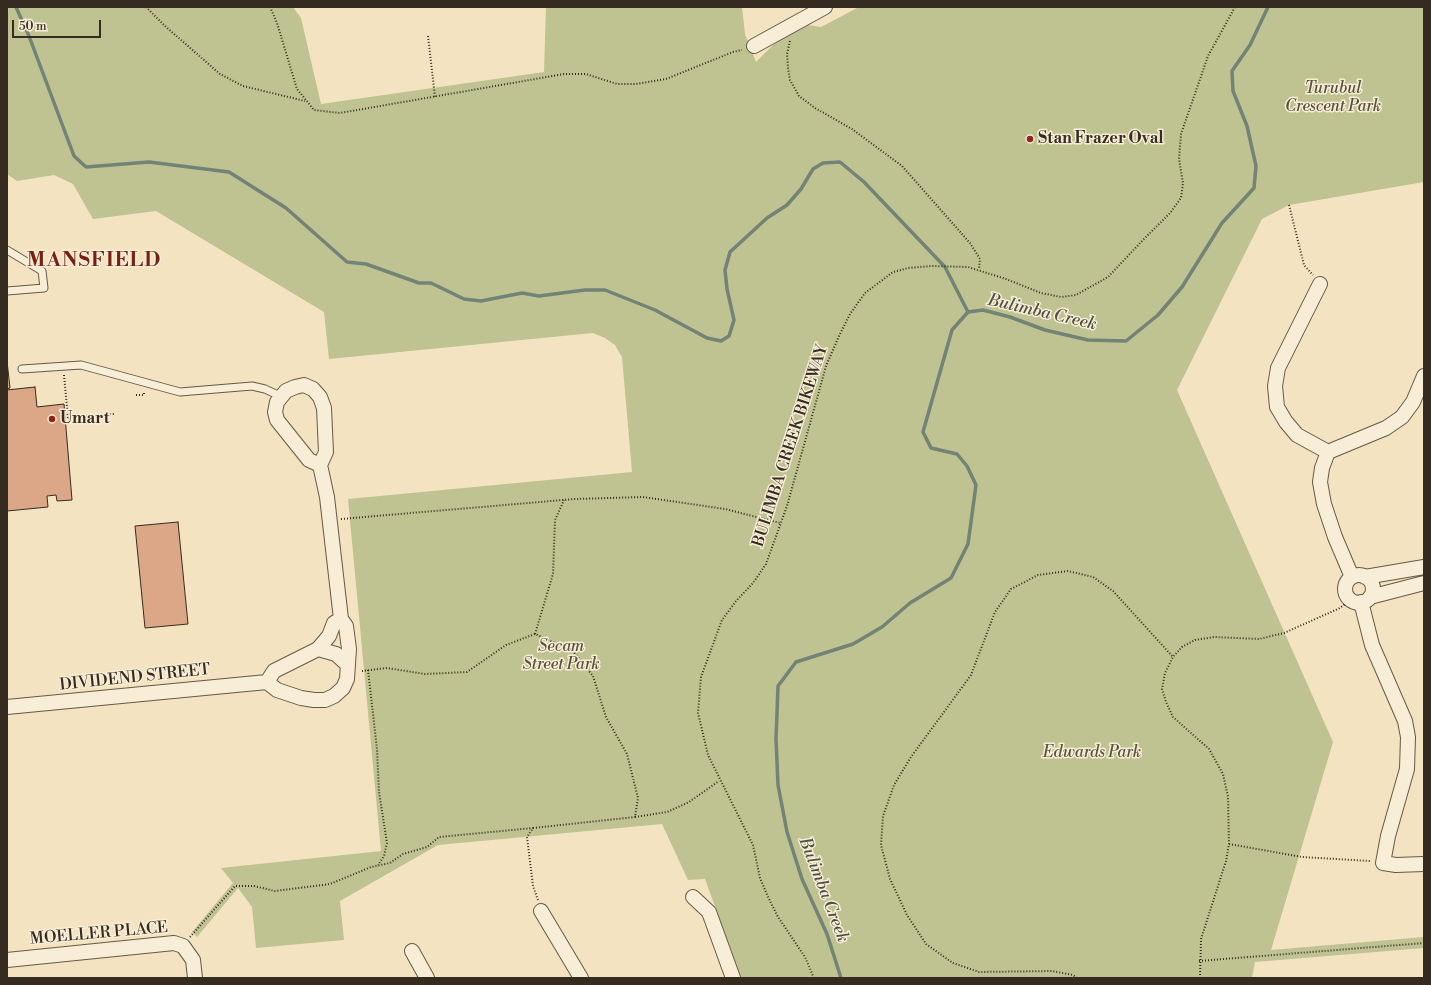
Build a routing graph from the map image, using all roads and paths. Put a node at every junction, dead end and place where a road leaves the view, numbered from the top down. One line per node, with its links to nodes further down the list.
1 (146, 7): 9 (path)
2 (270, 7): 9 (path)
3 (1234, 7): 12 (path, BULIMBA CREEK BIKEWAY)
4 (819, 9): 5 (street)
5 (795, 23): 7 (street); 12 (path)
6 (428, 36): 8 (path)
7 (754, 46): 8 (path)
8 (435, 97): 9 (path)
9 (307, 101)
10 (1289, 205): 13 (path)
11 (7, 250): 14 (lane)
12 (979, 270): 26 (path, BULIMBA CREEK BIKEWAY)
13 (1320, 284): 22 (street)
14 (7, 291)
15 (63, 366): 16 (lane); 18 (lane); 21 (path)
16 (22, 369)
17 (1424, 376): 22 (street)
18 (280, 396): 23 (street); 23 (street)
19 (114, 414): 21 (path)
20 (65, 418): 21 (path)
21 (68, 418)
22 (1328, 452): 28 (street)
23 (320, 465): 25 (street)
24 (564, 500): 25 (path); 26 (path); 32 (path)
25 (330, 520): 31 (street)
26 (780, 523): 40 (path, BULIMBA CREEK BIKEWAY)
27 (1424, 568): 28 (street)
28 (1359, 577): 30 (street); 30 (street)
29 (1424, 583): 30 (street)
30 (1360, 600): 34 (path); 44 (street)
31 (341, 619): 33 (street); 35 (street)
32 (535, 634): 36 (path); 41 (path)
33 (318, 649): 35 (street); 38 (street)
34 (1173, 657): 43 (path); 59 (path)
35 (348, 665): 38 (street)
36 (368, 670): 37 (path); 46 (path)
37 (362, 671)
38 (267, 682): 39 (street, DIVIDEND STREET)
39 (7, 707)
40 (720, 780): 41 (path); 58 (path, BULIMBA CREEK BIKEWAY)
41 (636, 817): 42 (path)
42 (532, 828): 46 (path); 48 (path)
43 (1229, 844): 44 (path); 53 (path)
44 (1383, 863): 45 (street)
45 (1424, 864)
46 (378, 865): 50 (path)
47 (693, 897): 57 (street)
48 (541, 911): 56 (street)
49 (1424, 943): 53 (path)
50 (183, 946): 52 (street, MOELLER PLACE); 54 (street, MOELLER PLACE)
51 (412, 951): 55 (street)
52 (7, 960)
53 (1199, 961): 60 (path)
54 (195, 978)
55 (427, 978)
56 (582, 978)
57 (733, 978)
58 (814, 978)
59 (1077, 978)
60 (1200, 978)

